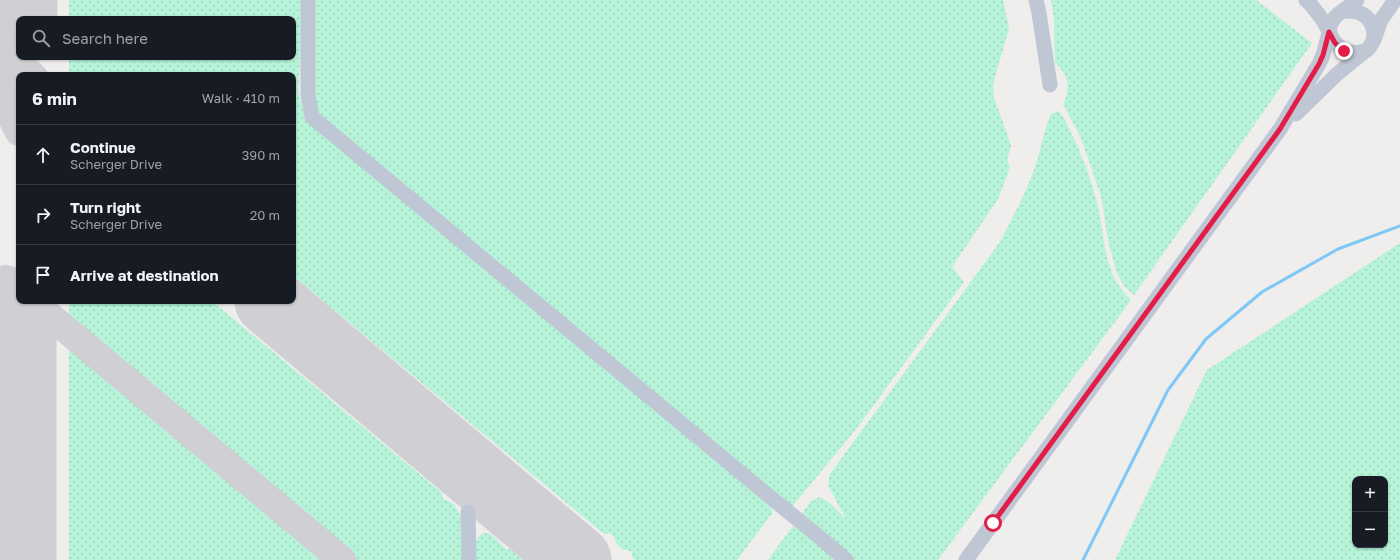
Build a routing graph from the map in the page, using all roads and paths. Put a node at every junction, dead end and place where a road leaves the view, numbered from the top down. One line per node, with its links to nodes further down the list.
1 (308, 0): 13 (street)
2 (1036, 0): 9 (street)
3 (1357, 0): 6 (street)
4 (1307, 1): 6 (street); 7 (street)
5 (1395, 6): 8 (street)
6 (1343, 12): 7 (street); 8 (street)
7 (1329, 32): 8 (street); 10 (street)
8 (1370, 47): 10 (street)
9 (1050, 85)
10 (1280, 129): 14 (street)
11 (468, 512): 12 (street)
12 (469, 560)
13 (846, 560)
14 (966, 560)

